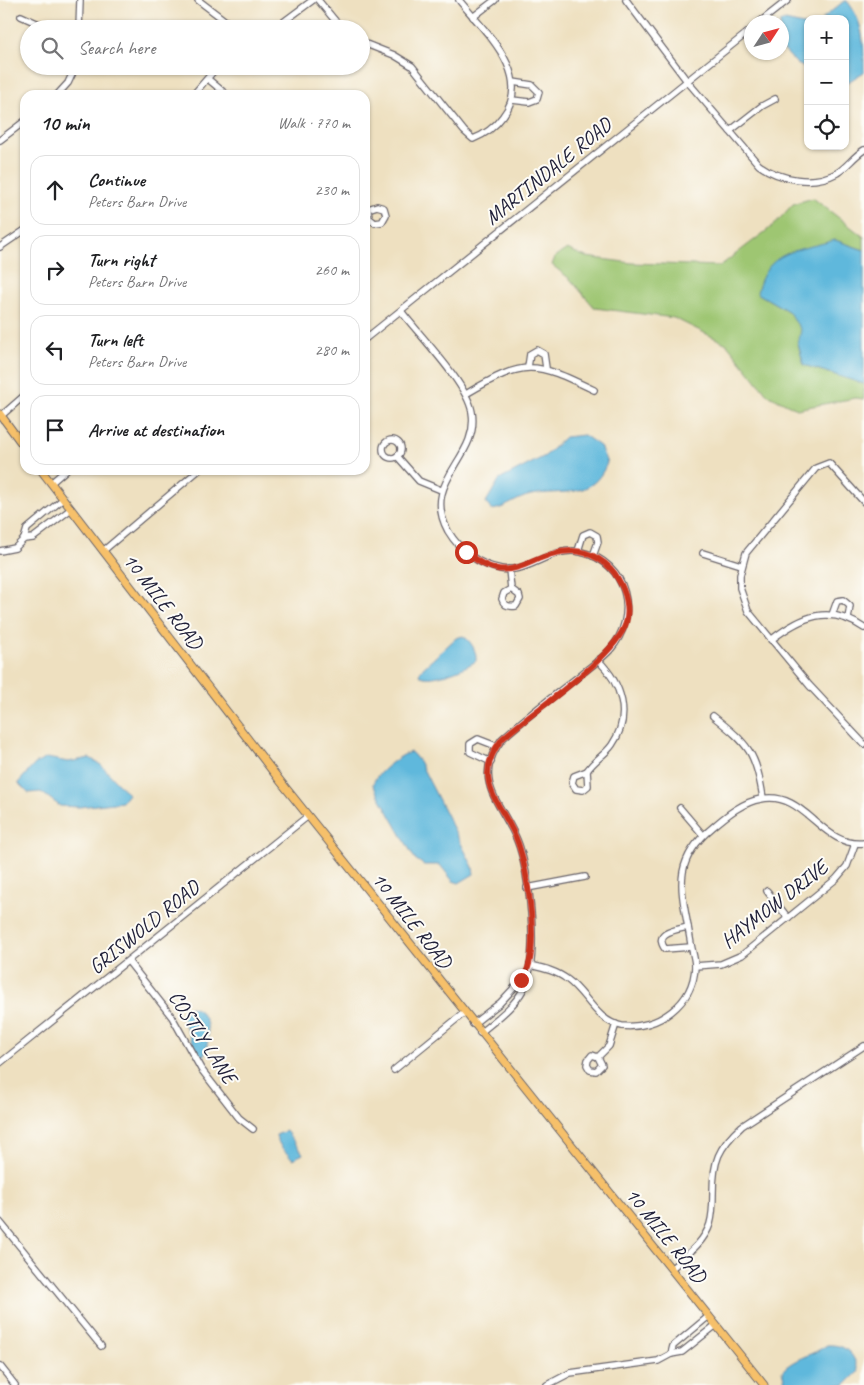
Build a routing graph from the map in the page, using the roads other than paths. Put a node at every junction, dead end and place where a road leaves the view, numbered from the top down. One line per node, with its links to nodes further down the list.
1 (80, 0): 13 (street)
2 (314, 0): 15 (street)
3 (318, 0): 16 (street)
4 (459, 0): 11 (street)
5 (495, 0): 11 (street)
6 (626, 0): 22 (street)
7 (788, 0): 9 (street)
8 (202, 1): 14 (street)
9 (769, 15)
10 (21, 16): 12 (street)
11 (473, 17): 23 (street)
12 (30, 20)
13 (79, 20)
14 (225, 20)
15 (286, 20)
16 (335, 20)
17 (744, 36): 22 (street, MARTINDALE ROAD)
18 (370, 46): 28 (street)
19 (72, 75): 24 (street)
20 (211, 75): 21 (street)
21 (208, 79): 25 (street); 26 (street)
22 (688, 81): 30 (street); 35 (street, MARTINDALE ROAD)
23 (513, 82): 28 (street); 28 (street)
24 (62, 90)
25 (198, 90)
26 (221, 90)
27 (775, 99): 30 (street)
28 (512, 100)
29 (20, 125): 31 (street)
30 (730, 131): 32 (street)
31 (0, 140)
32 (864, 150)
33 (20, 233): 34 (street)
34 (0, 247)
35 (400, 311): 36 (street, MARTINDALE ROAD); 40 (street)
36 (370, 335)
37 (528, 368): 38 (street); 38 (street); 40 (street)
38 (546, 368): 39 (street)
39 (594, 390)
40 (466, 394): 49 (street)
41 (20, 399): 42 (street)
42 (1, 415): 43 (main road)
43 (20, 441)
44 (397, 456): 49 (street)
45 (45, 475): 48 (main road, 10 MILE ROAD)
46 (60, 475): 48 (street)
47 (192, 475): 55 (street)
48 (51, 483): 50 (main road, 10 MILE ROAD)
49 (441, 490): 60 (street)
50 (63, 499): 52 (main road, 10 MILE ROAD); 53 (street)
51 (864, 502): 59 (street)
52 (71, 509): 53 (street); 55 (main road, 10 MILE ROAD)
53 (24, 539): 54 (street)
54 (0, 551)
55 (103, 551): 74 (main road, 10 MILE ROAD)
56 (578, 551): 58 (street); 58 (street); 60 (street)
57 (703, 553): 59 (street)
58 (593, 556): 66 (street)
59 (741, 565): 65 (street)
60 (509, 569): 61 (street)
61 (511, 589)
62 (832, 615): 63 (street); 63 (street); 65 (street)
63 (848, 618): 64 (street)
64 (864, 628)
65 (771, 640): 68 (street)
66 (598, 660): 69 (street); 71 (street)
67 (713, 716): 72 (street)
68 (864, 744)
69 (496, 746): 70 (street); 70 (street)
70 (491, 762): 79 (street)
71 (587, 771)
72 (763, 798): 75 (street); 76 (street)
73 (680, 808): 75 (street)
74 (308, 816): 84 (street, GRISWOLD ROAD); 88 (main road, 10 MILE ROAD)
75 (703, 835): 82 (street)
76 (855, 844): 77 (street); 81 (street, HAYMOW DRIVE)
77 (864, 844)
78 (585, 877): 79 (street)
79 (527, 888): 85 (street)
80 (767, 891): 81 (street)
81 (788, 918): 86 (street, HAYMOW DRIVE)
82 (688, 927): 83 (street); 83 (street)
83 (691, 947): 86 (street)
84 (128, 961): 94 (street, GRISWOLD ROAD); 96 (street, COSTLY LANE)
85 (530, 965): 87 (street); 90 (street)
86 (695, 966): 90 (street)
87 (527, 974): 89 (street); 91 (street)
88 (464, 1013): 89 (main road, 10 MILE ROAD); 95 (street)
89 (473, 1024): 91 (main road, 10 MILE ROAD)
90 (616, 1024): 93 (street)
91 (480, 1033): 98 (main road, 10 MILE ROAD)
92 (864, 1046): 98 (street)
93 (598, 1058)
94 (0, 1063)
95 (394, 1070)
96 (253, 1129)
97 (0, 1222): 101 (street)
98 (671, 1270): 99 (main road, 10 MILE ROAD)
99 (709, 1316): 100 (main road, 10 MILE ROAD); 102 (street)
100 (716, 1325): 102 (street); 106 (main road, 10 MILE ROAD)
101 (101, 1346)
102 (671, 1354): 105 (street)
103 (0, 1366): 104 (street)
104 (15, 1385)
105 (547, 1385)
106 (764, 1385)

